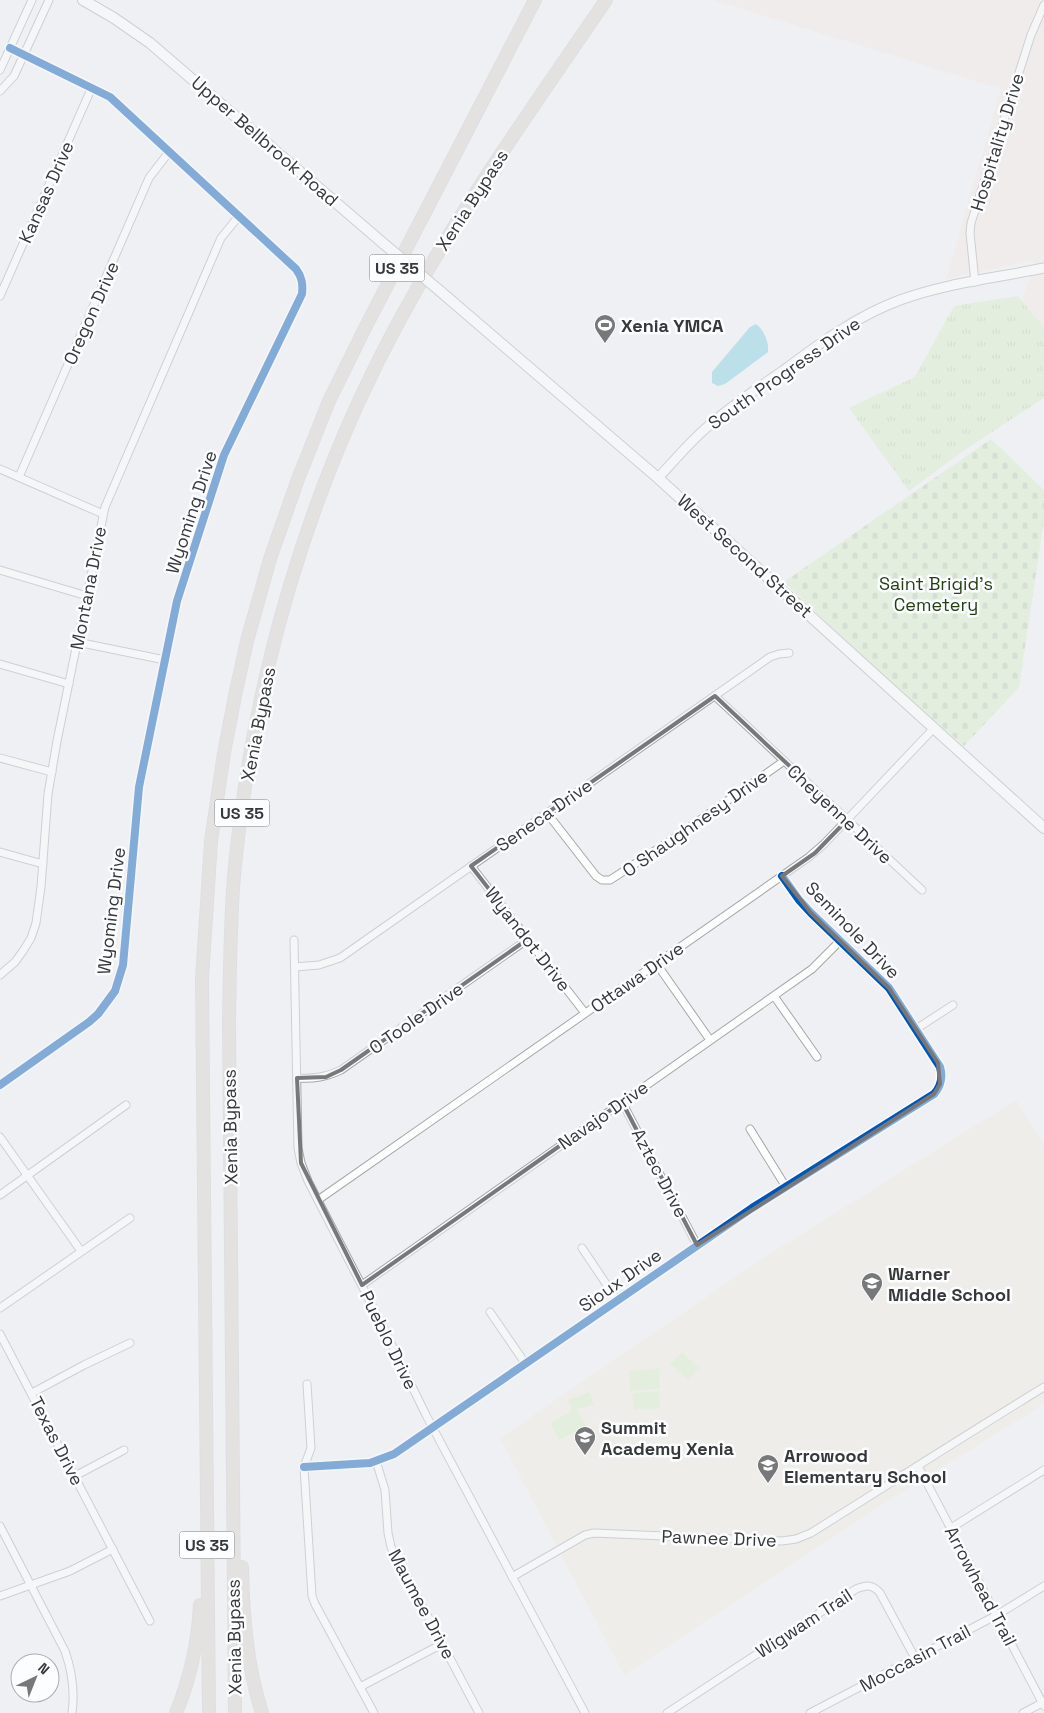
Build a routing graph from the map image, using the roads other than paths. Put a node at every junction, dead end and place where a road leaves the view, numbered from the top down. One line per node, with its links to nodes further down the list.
1 (32, 0): 7 (street)
2 (49, 0): 8 (street)
3 (83, 0): 16 (main road, Upper Bellbrook Road, bridge)
4 (535, 0): 77 (highway, Xenia Bypass / US 35)
5 (606, 0): 69 (highway, Xenia Bypass / US 35)
6 (1044, 5): 15 (street, Hospitality Drive)
7 (10, 48): 8 (street, Wyoming Drive); 9 (street)
8 (24, 55): 10 (street, Wyoming Drive); 11 (street)
9 (0, 70)
10 (92, 87): 12 (street, Wyoming Drive); 17 (street, Kansas Drive)
11 (0, 91)
12 (169, 152): 13 (street, Wyoming Drive); 19 (street, Oregon Drive)
13 (239, 216): 21 (street, Montana Drive); 26 (street, Wyoming Drive)
14 (1044, 268): 15 (street, South Progress Drive)
15 (975, 282): 20 (street, South Progress Drive)
16 (440, 291): 20 (main road, West Second Street)
17 (0, 296)
18 (0, 469): 19 (street)
19 (19, 477): 21 (street)
20 (658, 478): 30 (main road, West Second Street)
21 (103, 514): 23 (street, Montana Drive)
22 (0, 570): 23 (street)
23 (87, 596): 24 (street, Montana Drive)
24 (77, 642): 26 (street); 28 (street, Montana Drive)
25 (789, 653): 29 (street, Seneca Drive)
26 (165, 660): 56 (street, Wyoming Drive)
27 (0, 664): 28 (street)
28 (68, 684): 33 (street, Montana Drive)
29 (715, 696): 32 (street, Cheyenne Drive); 34 (street, Seneca Drive)
30 (934, 728): 35 (street, Ottawa Drive); 36 (main road, West Second Street)
31 (0, 758): 33 (street)
32 (784, 761): 34 (street, O Shaughnesy Drive); 35 (street, Cheyenne Drive)
33 (52, 772): 38 (street, Montana Drive)
34 (547, 813): 39 (street, Seneca Drive)
35 (847, 820): 40 (street, Ottawa Drive); 41 (street, Cheyenne Drive)
36 (1044, 828)
37 (0, 852): 38 (street)
38 (43, 864): 47 (street, Montana Drive)
39 (471, 866): 43 (street, Wyandot Drive); 46 (street, Seneca Drive)
40 (782, 876): 44 (street, Seminole Drive); 45 (street, Ottawa Drive)
41 (922, 890)
42 (294, 940): 46 (street, Pueblo Drive)
43 (528, 940): 50 (street, Wyandot Drive); 54 (street, O Toole Drive)
44 (840, 941): 48 (street, Navajo Drive); 51 (street, Seminole Drive)
45 (656, 963): 50 (street, Ottawa Drive); 52 (street)
46 (295, 967): 54 (street, Pueblo Drive)
47 (0, 975)
48 (774, 996): 52 (street, Navajo Drive); 53 (street)
49 (953, 1005): 51 (street)
50 (585, 1013): 64 (street, Ottawa Drive)
51 (916, 1028): 55 (street, Seminole Drive)
52 (710, 1040): 57 (street, Navajo Drive)
53 (817, 1057)
54 (297, 1078): 64 (street, Pueblo Drive)
55 (940, 1084): 62 (street, Sioux Drive)
56 (0, 1085)
57 (622, 1102): 66 (street, Aztec Drive); 70 (street, Navajo Drive)
58 (126, 1105): 61 (street)
59 (750, 1129): 62 (street)
60 (0, 1137): 61 (street)
61 (27, 1175): 63 (street); 68 (street)
62 (786, 1187): 66 (street, Sioux Drive)
63 (0, 1194)
64 (318, 1200): 70 (street, Pueblo Drive)
65 (130, 1218): 68 (street)
66 (697, 1245): 71 (street, Sioux Drive)
67 (582, 1248): 71 (street)
68 (81, 1251): 72 (street)
69 (231, 1274): 104 (highway, Xenia Bypass / US 35); 105 (highway)
70 (362, 1285): 81 (street, Pueblo Drive)
71 (617, 1300): 76 (street, Sioux Drive)
72 (0, 1308)
73 (490, 1312): 76 (street)
74 (0, 1334): 80 (street, Texas Drive)
75 (130, 1343): 80 (street)
76 (525, 1363): 81 (street, Sioux Drive)
77 (206, 1378): 102 (highway); 103 (highway, Xenia Bypass / US 35)
78 (307, 1384): 85 (street)
79 (1044, 1387): 84 (street, Pawnee Drive)
80 (32, 1393): 87 (street, Texas Drive)
81 (432, 1427): 83 (street, Sioux Drive); 91 (street, Pueblo Drive)
82 (124, 1450): 87 (street)
83 (376, 1461): 85 (street, Sioux Drive); 97 (street, Maumee Drive)
84 (918, 1466): 89 (street, Arrowhead Trail); 91 (street, Pawnee Drive)
85 (304, 1467): 99 (street)
86 (1044, 1470): 89 (street)
87 (74, 1476): 90 (street, Texas Drive)
88 (0, 1526): 92 (street)
89 (951, 1528): 95 (street, Arrowhead Trail)
90 (112, 1549): 92 (street); 96 (street, Texas Drive)
91 (512, 1577): 108 (street, Pueblo Drive)
92 (31, 1585): 94 (street); 101 (street)
93 (1044, 1586): 95 (street, Moccasin Trail)
94 (0, 1596)
95 (997, 1615): 98 (street, Moccasin Trail); 100 (street, Arrowhead Trail)
96 (150, 1621)
97 (442, 1644): 99 (street); 107 (street, Maumee Drive)
98 (915, 1658): 109 (street, Wigwam Trail); 110 (street, Moccasin Trail)
99 (360, 1687): 106 (street)
100 (1043, 1704): 111 (street)
101 (72, 1713)
102 (176, 1713)
103 (208, 1713)
104 (235, 1713)
105 (262, 1713)
106 (374, 1713)
107 (479, 1713)
108 (585, 1713)
109 (667, 1713)
110 (810, 1713)
111 (1023, 1713)

